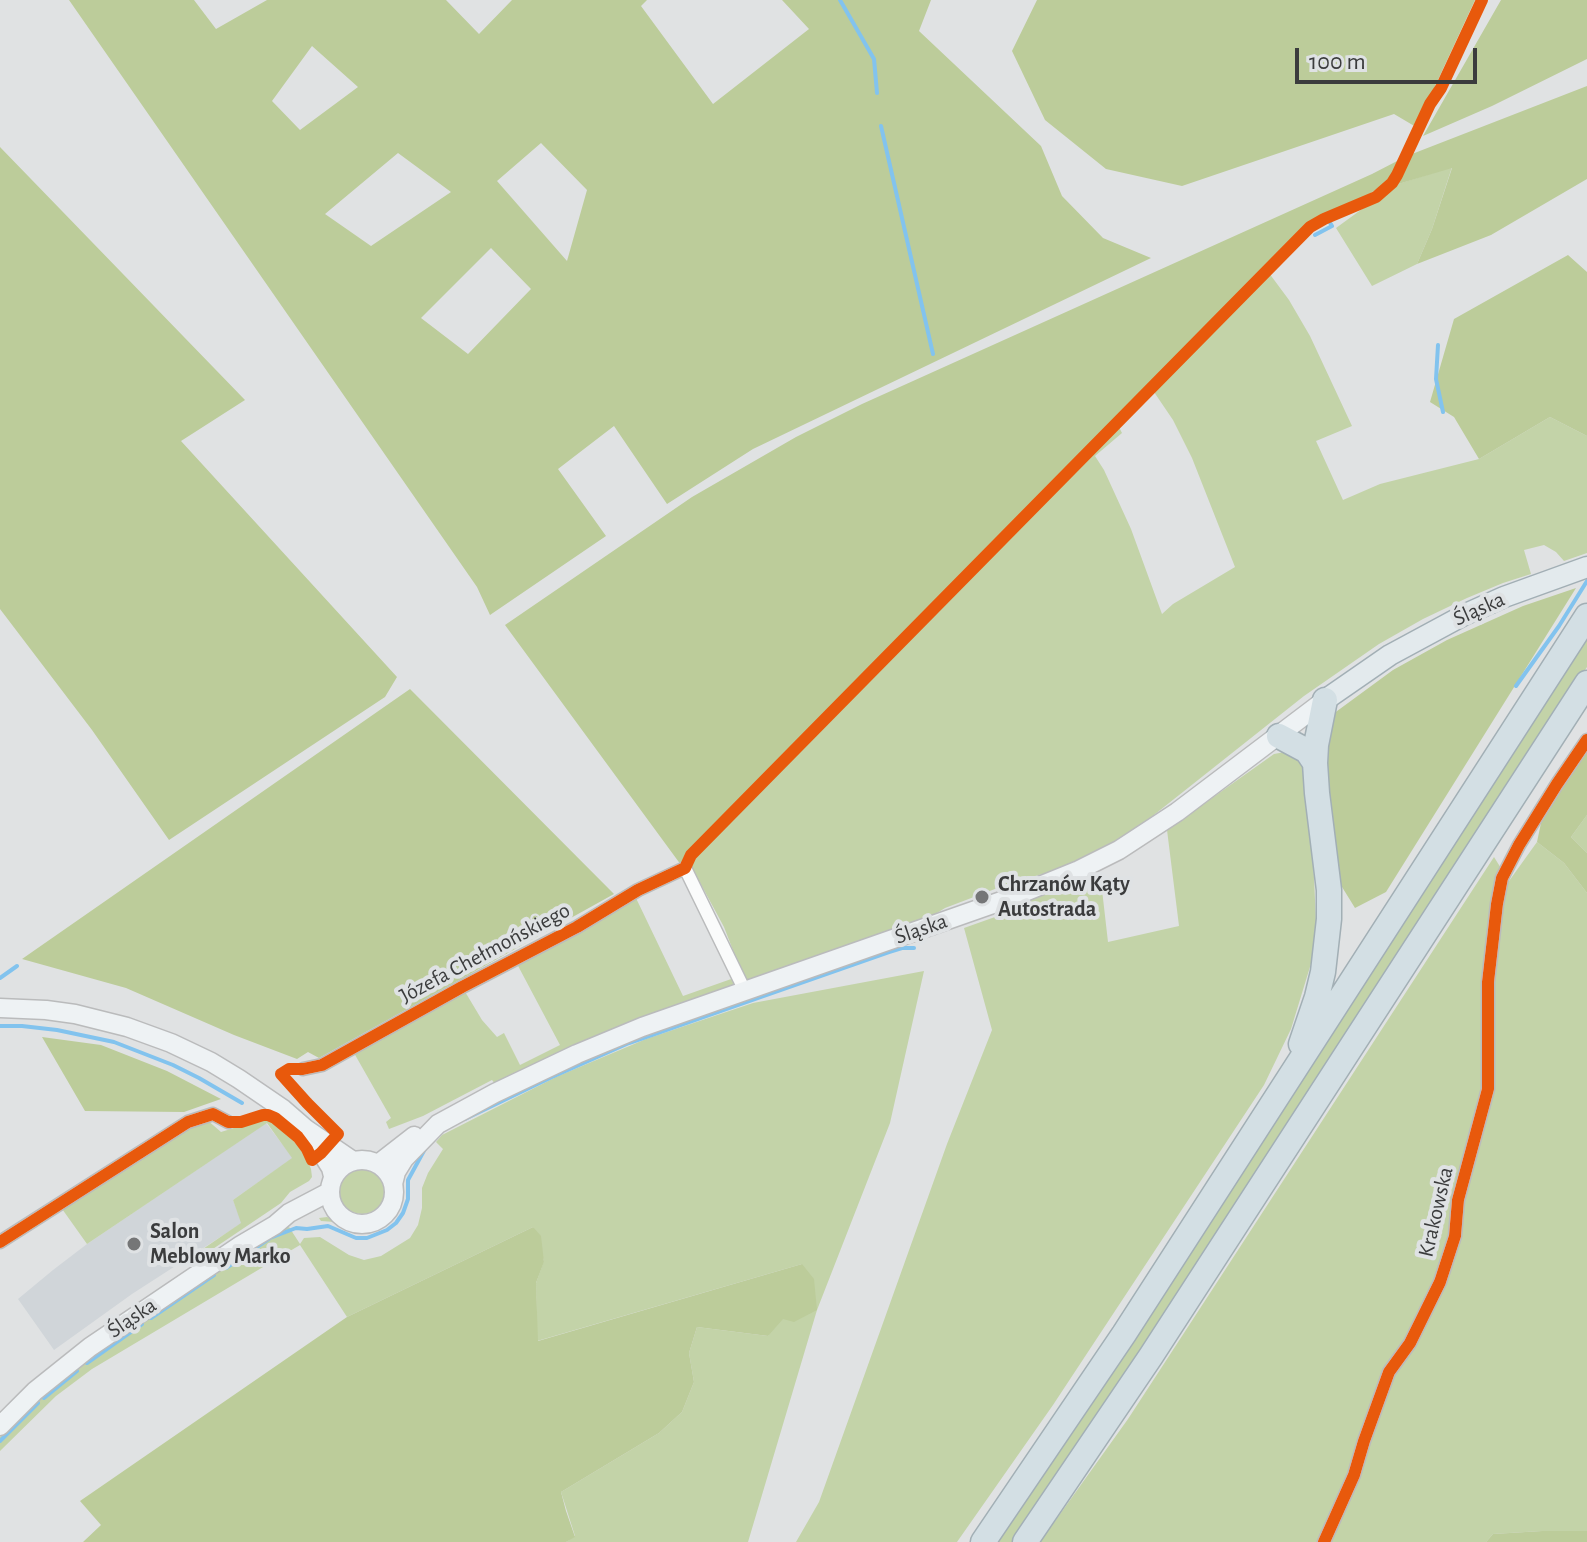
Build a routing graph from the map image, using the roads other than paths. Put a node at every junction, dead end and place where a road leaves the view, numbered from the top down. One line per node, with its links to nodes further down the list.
1 (1587, 567): 5 (main road, Śląska)
2 (1587, 616): 13 (highway)
3 (1587, 683): 6 (highway)
4 (1587, 695): 6 (highway)
5 (1325, 700): 7 (main road, Śląska); 9 (highway)
6 (1557, 728): 26 (highway)
7 (1279, 736): 9 (highway); 10 (main road, Śląska)
8 (1587, 740): 27 (street, Krakowska)
9 (1315, 763): 13 (highway)
10 (745, 991): 12 (street, Józefa Chełmońskiego); 15 (main road, Śląska)
11 (0, 1008): 16 (main road)
12 (303, 1069)
13 (1289, 1080): 25 (highway)
14 (228, 1122): 23 (street)
15 (438, 1124): 18 (main road, Śląska); 20 (main road, Śląska)
16 (306, 1129): 17 (main road); 19 (main road)
17 (353, 1161): 18 (main road); 19 (main road)
18 (378, 1164): 20 (main road)
19 (331, 1184): 21 (main road); 22 (main road, Śląska)
20 (393, 1184): 21 (main road)
21 (338, 1215): 22 (main road, Śląska)
22 (275, 1225): 24 (main road, Śląska)
23 (0, 1242)
24 (0, 1426)
25 (983, 1542)
26 (1025, 1542)
27 (1324, 1542)

